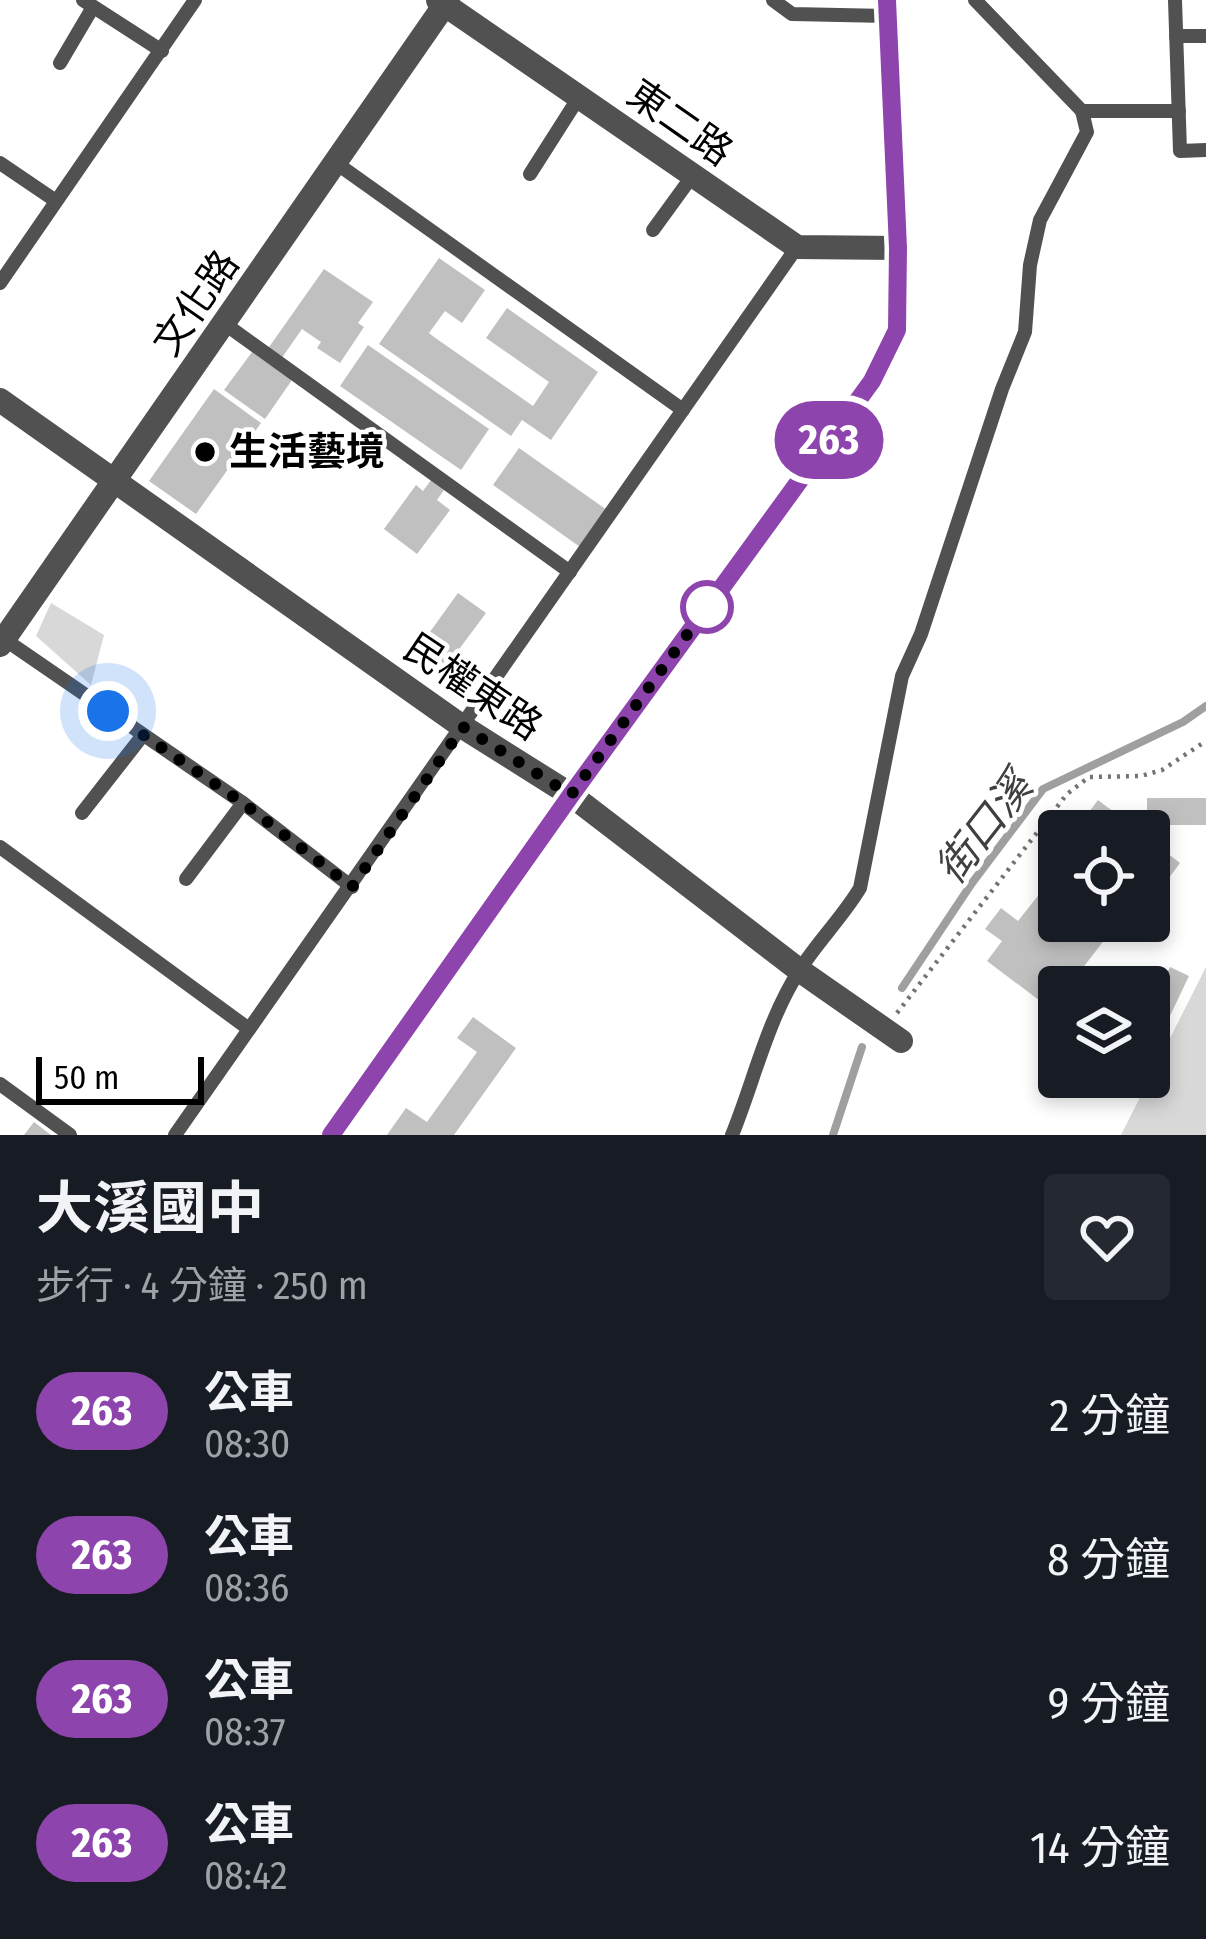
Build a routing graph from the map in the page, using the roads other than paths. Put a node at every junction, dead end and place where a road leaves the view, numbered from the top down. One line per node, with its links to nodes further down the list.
1 (195, 0): 10 (lane)
2 (773, 0): 7 (lane)
3 (975, 0): 13 (lane)
4 (1174, 0): 8 (lane)
5 (444, 1): 12 (street, 東二路); 17 (street, 文化路)
6 (88, 3): 10 (lane); 11 (lane)
7 (887, 8): 23 (street)
8 (1176, 36): 9 (lane); 14 (lane)
9 (1206, 36)
10 (162, 51): 20 (lane)
11 (59, 63)
12 (579, 97): 18 (lane); 19 (street, 東二路)
13 (1082, 111): 14 (lane); 39 (lane)
14 (1179, 111): 15 (lane)
15 (1206, 150)
16 (0, 163): 20 (lane)
17 (336, 163): 25 (street, 文化路); 27 (lane)
18 (530, 174)
19 (693, 176): 21 (lane); 22 (street, 東二路)
20 (56, 201): 24 (lane)
21 (653, 230)
22 (797, 247): 23 (street); 27 (lane)
23 (898, 248): 33 (street)
24 (0, 284)
25 (226, 324): 28 (street, 文化路); 29 (lane)
26 (0, 400): 28 (street, 民權東路)
27 (683, 410): 29 (lane)
28 (116, 478): 30 (street, 文化路); 31 (street, 民權東路)
29 (570, 572): 31 (lane)
30 (2, 642): 32 (lane)
31 (463, 727): 33 (street, 民權東路); 38 (lane)
32 (143, 735): 34 (lane); 35 (lane)
33 (571, 795): 39 (street, 民權東路); 43 (street)
34 (243, 803): 37 (lane); 38 (lane)
35 (82, 813)
36 (0, 848): 40 (lane)
37 (185, 879)
38 (352, 887): 40 (lane)
39 (799, 970): 41 (street, 民權東路); 46 (lane)
40 (249, 1029): 45 (lane)
41 (898, 1029)
42 (0, 1084): 44 (lane)
43 (342, 1131)
44 (70, 1135)
45 (175, 1135)
46 (732, 1135)

